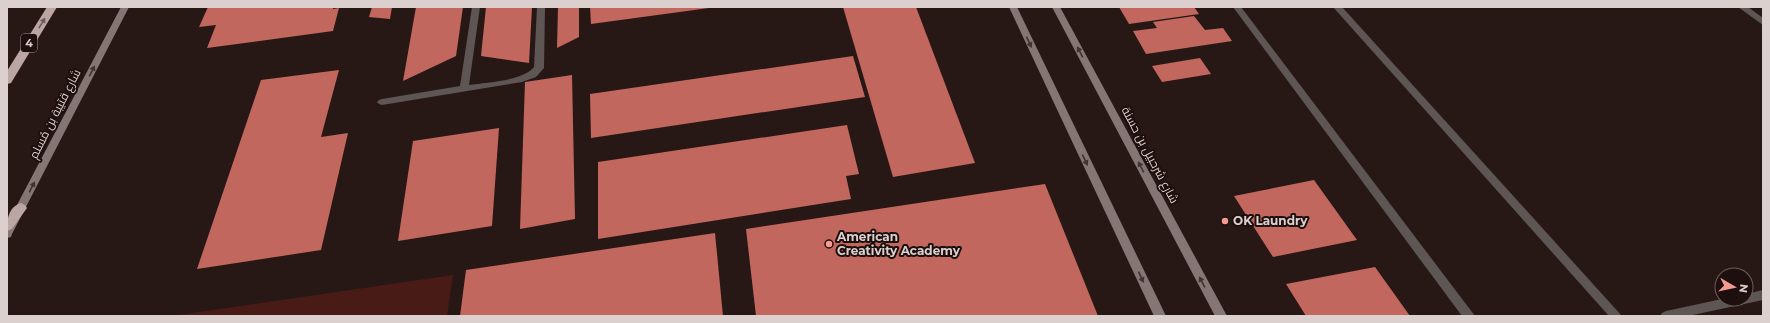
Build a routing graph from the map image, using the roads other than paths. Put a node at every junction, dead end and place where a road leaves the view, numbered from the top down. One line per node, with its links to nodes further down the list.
1 (52, 7): 11 (highway, 4, one-way to 1)
2 (125, 7): 14 (street, شارع قتيبة بن مُسلم, one-way to 2)
3 (476, 7): 12 (street)
4 (541, 7): 12 (street)
5 (1013, 7): 18 (street, one-way to 18)
6 (1056, 7): 19 (street, شارع شرحبيل بن حسنة, one-way to 6)
7 (1237, 7): 20 (street)
8 (1337, 7): 21 (street)
9 (1742, 7): 10 (street)
10 (1763, 22)
11 (7, 80)
12 (464, 88): 13 (street)
13 (382, 102)
14 (21, 208): 15 (highway); 16 (street, شارع قتيبة بن مُسلم)
15 (7, 226)
16 (7, 234)
17 (1714, 306): 22 (street)
18 (1160, 316)
19 (1221, 316)
20 (1469, 316)
21 (1616, 316)
22 (1666, 316)

